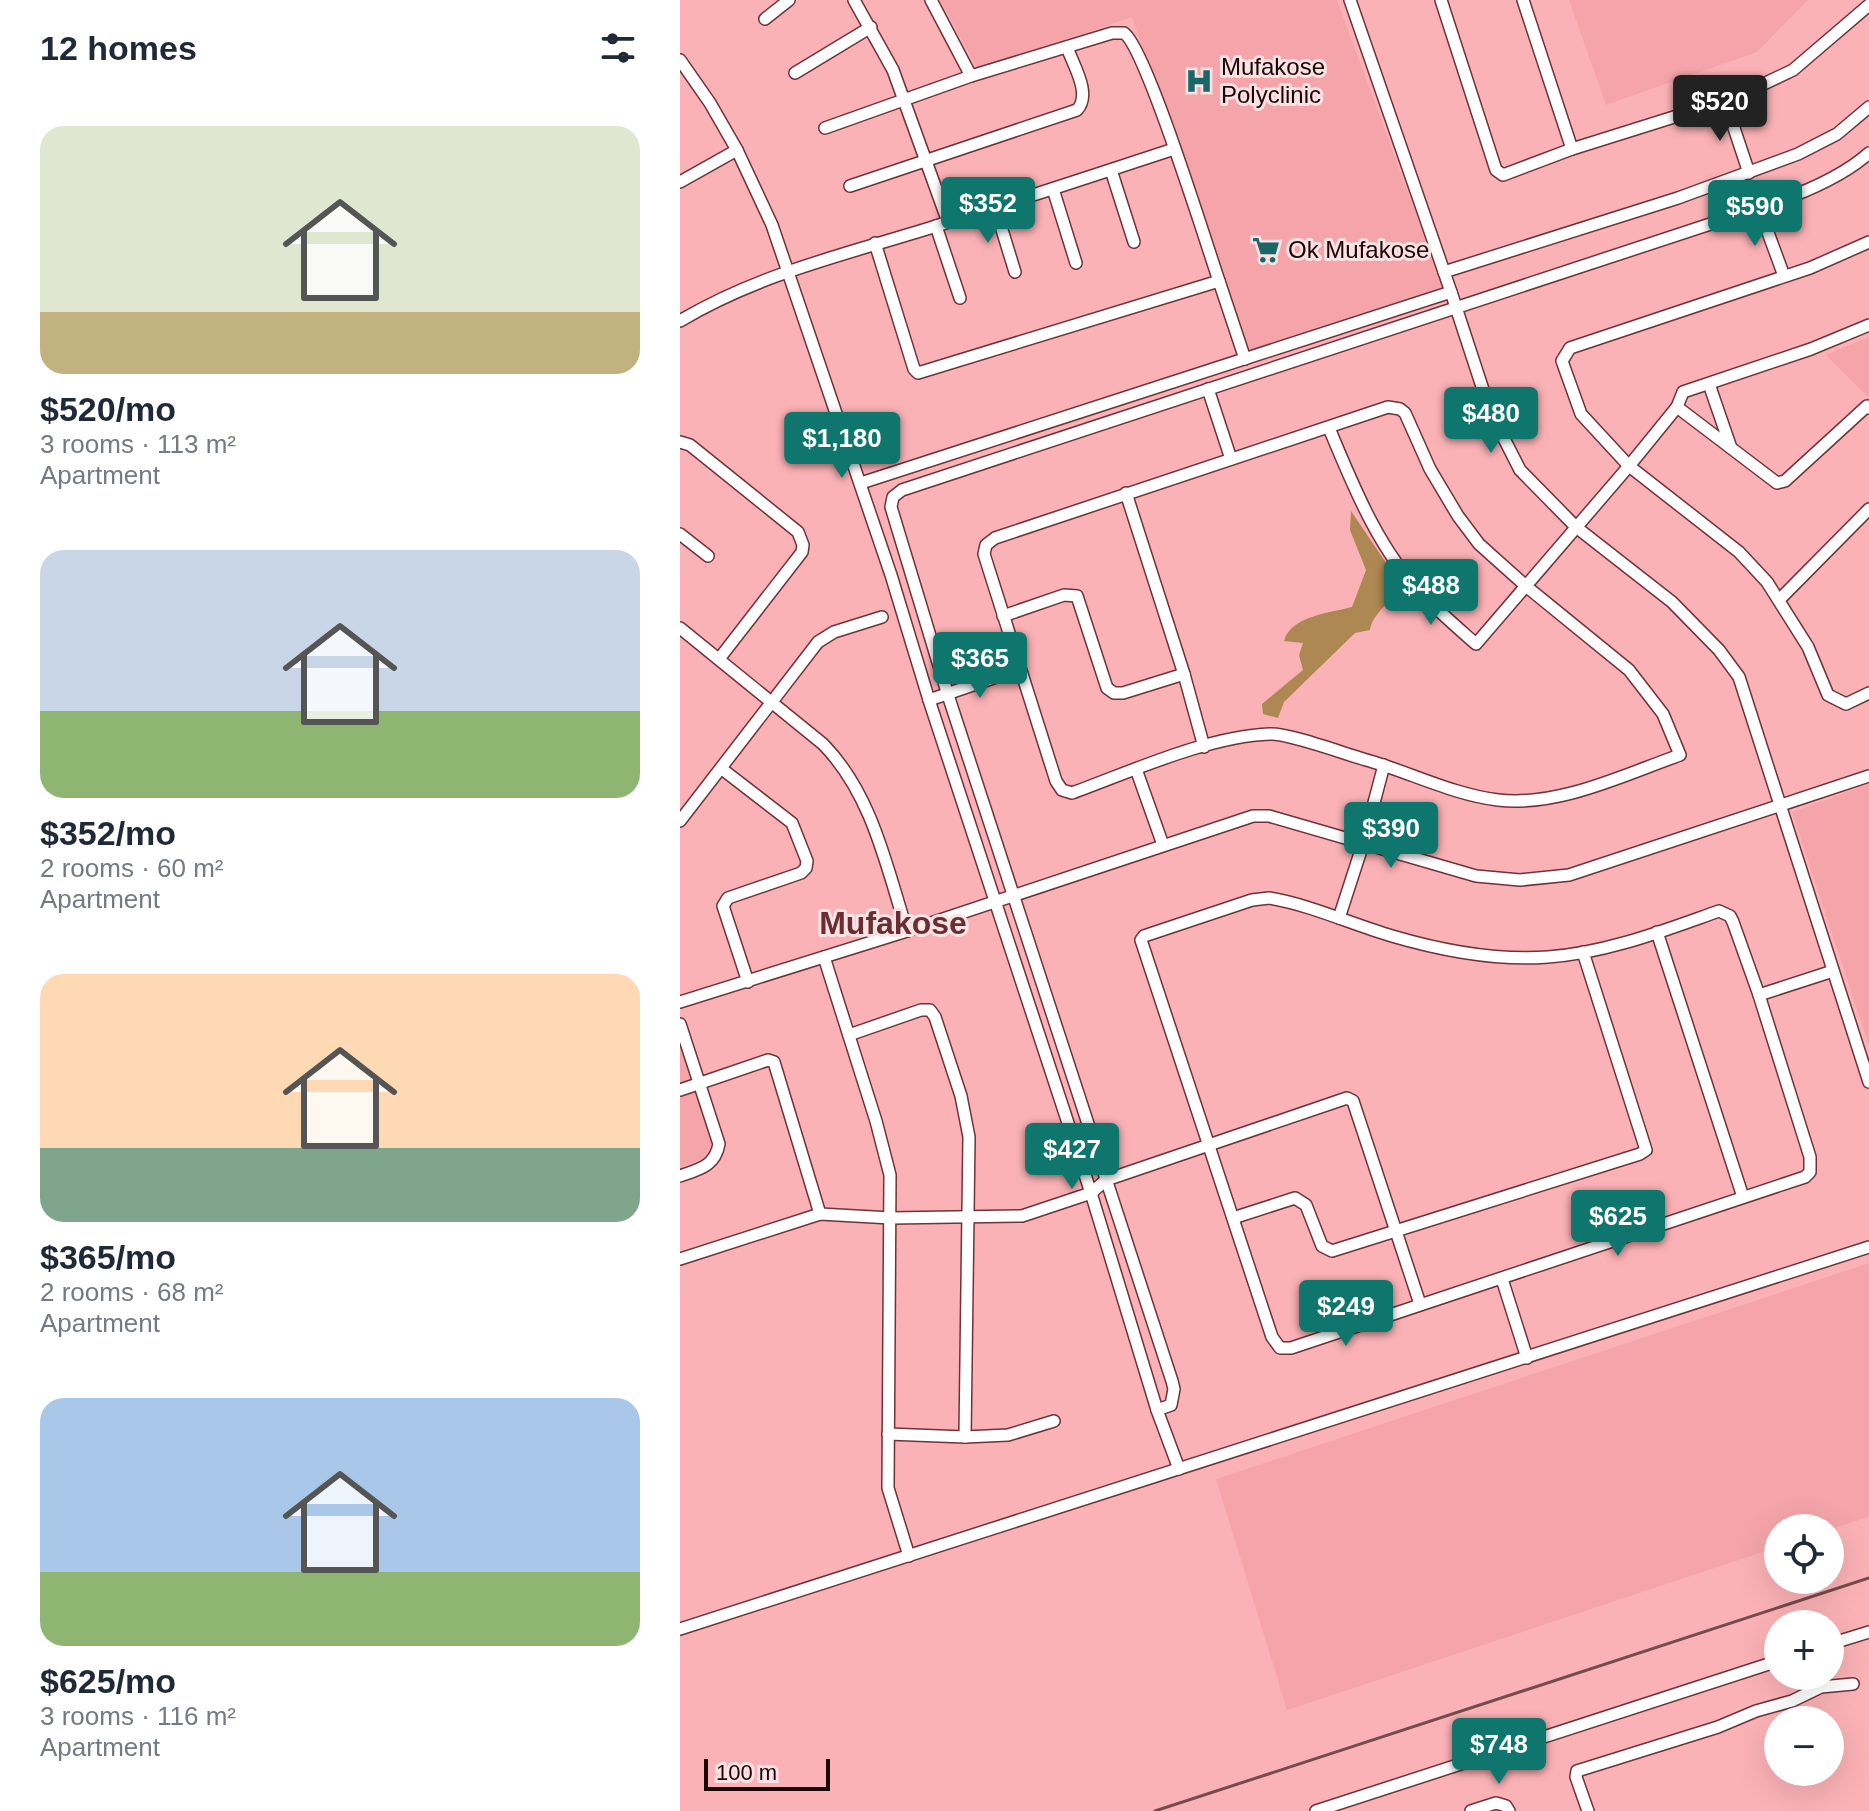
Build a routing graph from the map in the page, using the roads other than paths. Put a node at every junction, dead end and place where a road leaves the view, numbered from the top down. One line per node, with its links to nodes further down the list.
1 (789, 0): 8 (street)
2 (854, 0): 9 (street)
3 (931, 0): 13 (street)
4 (1350, 0): 37 (street)
5 (1441, 0): 19 (street)
6 (1523, 0): 19 (street)
7 (1869, 5): 15 (street)
8 (765, 19)
9 (871, 27): 12 (street); 14 (street)
10 (1067, 47): 13 (street); 18 (street); 22 (street)
11 (680, 60): 20 (street)
12 (795, 73)
13 (971, 76): 14 (street)
14 (903, 99): 17 (street); 22 (street)
15 (1725, 101): 19 (street); 24 (street)
16 (1869, 107): 24 (street)
17 (825, 128)
18 (1174, 149): 23 (street); 39 (street)
19 (1572, 149)
20 (737, 150): 25 (street); 35 (street)
21 (1869, 153): 29 (street)
22 (925, 159): 26 (street); 30 (street)
23 (1111, 170): 27 (street); 31 (street)
24 (1749, 173): 37 (street)
25 (680, 182)
26 (850, 186)
27 (1053, 189): 28 (street); 34 (street)
28 (995, 207): 30 (street); 36 (street)
29 (1759, 208): 38 (street); 42 (street)
30 (942, 224): 33 (street); 41 (street)
31 (1134, 242)
32 (1869, 242): 38 (street)
33 (875, 243): 35 (street); 39 (street)
34 (1076, 263)
35 (788, 270): 43 (street); 55 (street)
36 (1015, 272)
37 (1444, 272): 40 (street)
38 (1784, 276): 54 (street)
39 (1219, 281): 45 (street)
40 (1451, 292): 42 (street); 45 (street)
41 (960, 298)
42 (1456, 306): 47 (street); 58 (street)
43 (680, 321)
44 (1869, 325): 46 (street)
45 (1245, 359): 55 (street)
46 (1709, 384): 48 (street); 52 (street)
47 (1208, 389): 53 (street); 69 (street)
48 (1677, 407): 52 (street); 54 (street)
49 (1869, 408): 52 (street)
50 (1329, 428): 53 (street); 61 (street); 61 (street)
51 (680, 442): 66 (street)
52 (1731, 448)
53 (1231, 459): 56 (street)
54 (1629, 466): 58 (street); 62 (street)
55 (861, 483): 71 (street)
56 (1126, 493): 63 (street); 68 (street)
57 (1869, 509): 62 (street)
58 (1576, 527): 61 (street); 78 (street)
59 (680, 534): 60 (street)
60 (708, 556)
61 (1527, 587): 74 (street)
62 (1780, 599): 70 (street)
63 (1003, 616): 67 (street); 68 (street)
64 (882, 617): 72 (street)
65 (680, 628): 66 (street)
66 (719, 659): 72 (street)
67 (1020, 669): 69 (street); 76 (street)
68 (1184, 674): 73 (street)
69 (947, 692): 71 (street); 82 (street)
70 (1869, 693)
71 (929, 700): 83 (street)
72 (772, 702): 75 (street); 85 (street)
73 (1204, 747): 74 (street); 76 (street)
74 (1384, 765): 80 (street)
75 (722, 769): 79 (street); 90 (street)
76 (1136, 769): 81 (street)
77 (1869, 776): 78 (street)
78 (1780, 806): 80 (street); 89 (street)
79 (680, 821)
80 (1363, 844): 81 (street); 84 (street)
81 (1163, 845): 82 (street)
82 (1013, 895): 83 (street); 100 (street)
83 (996, 901): 85 (street); 101 (street)
84 (1339, 918): 87 (street); 98 (street)
85 (907, 931): 88 (street)
86 (1657, 932): 87 (street); 91 (street); 102 (street)
87 (1583, 952): 107 (street)
88 (824, 957): 90 (street); 94 (street)
89 (1833, 971): 91 (street); 95 (street)
90 (748, 982): 92 (street)
91 (1759, 995): 102 (street)
92 (680, 1002)
93 (680, 1024): 96 (street)
94 (849, 1035): 104 (street); 105 (street)
95 (1869, 1082)
96 (699, 1083): 97 (street); 99 (street); 103 (street)
97 (680, 1090)
98 (1207, 1145): 100 (street); 106 (street); 107 (street)
99 (680, 1176)
100 (1106, 1180): 101 (street); 113 (street)
101 (1091, 1193): 104 (street); 113 (street)
102 (1743, 1197): 110 (street)
103 (820, 1214): 105 (street); 109 (street)
104 (967, 1216): 105 (street); 116 (street)
105 (891, 1218): 115 (street)
106 (1233, 1218): 107 (street); 111 (street)
107 (1395, 1231): 111 (street)
108 (1869, 1247): 112 (street)
109 (680, 1259)
110 (1502, 1279): 111 (street); 112 (street)
111 (1420, 1304)
112 (1527, 1358): 117 (street)
113 (1157, 1410): 117 (street)
114 (1054, 1421): 116 (street)
115 (888, 1434): 116 (street); 118 (street)
116 (965, 1437)
117 (1179, 1469): 118 (street)
118 (909, 1556): 119 (street)
119 (680, 1629)
120 (1869, 1632): 121 (street)
121 (1844, 1640)
122 (1764, 1666): 124 (street)
123 (1853, 1684): 127 (street)
124 (1316, 1811)
125 (1471, 1811): 126 (street)
126 (1509, 1811)
127 (1588, 1811)

